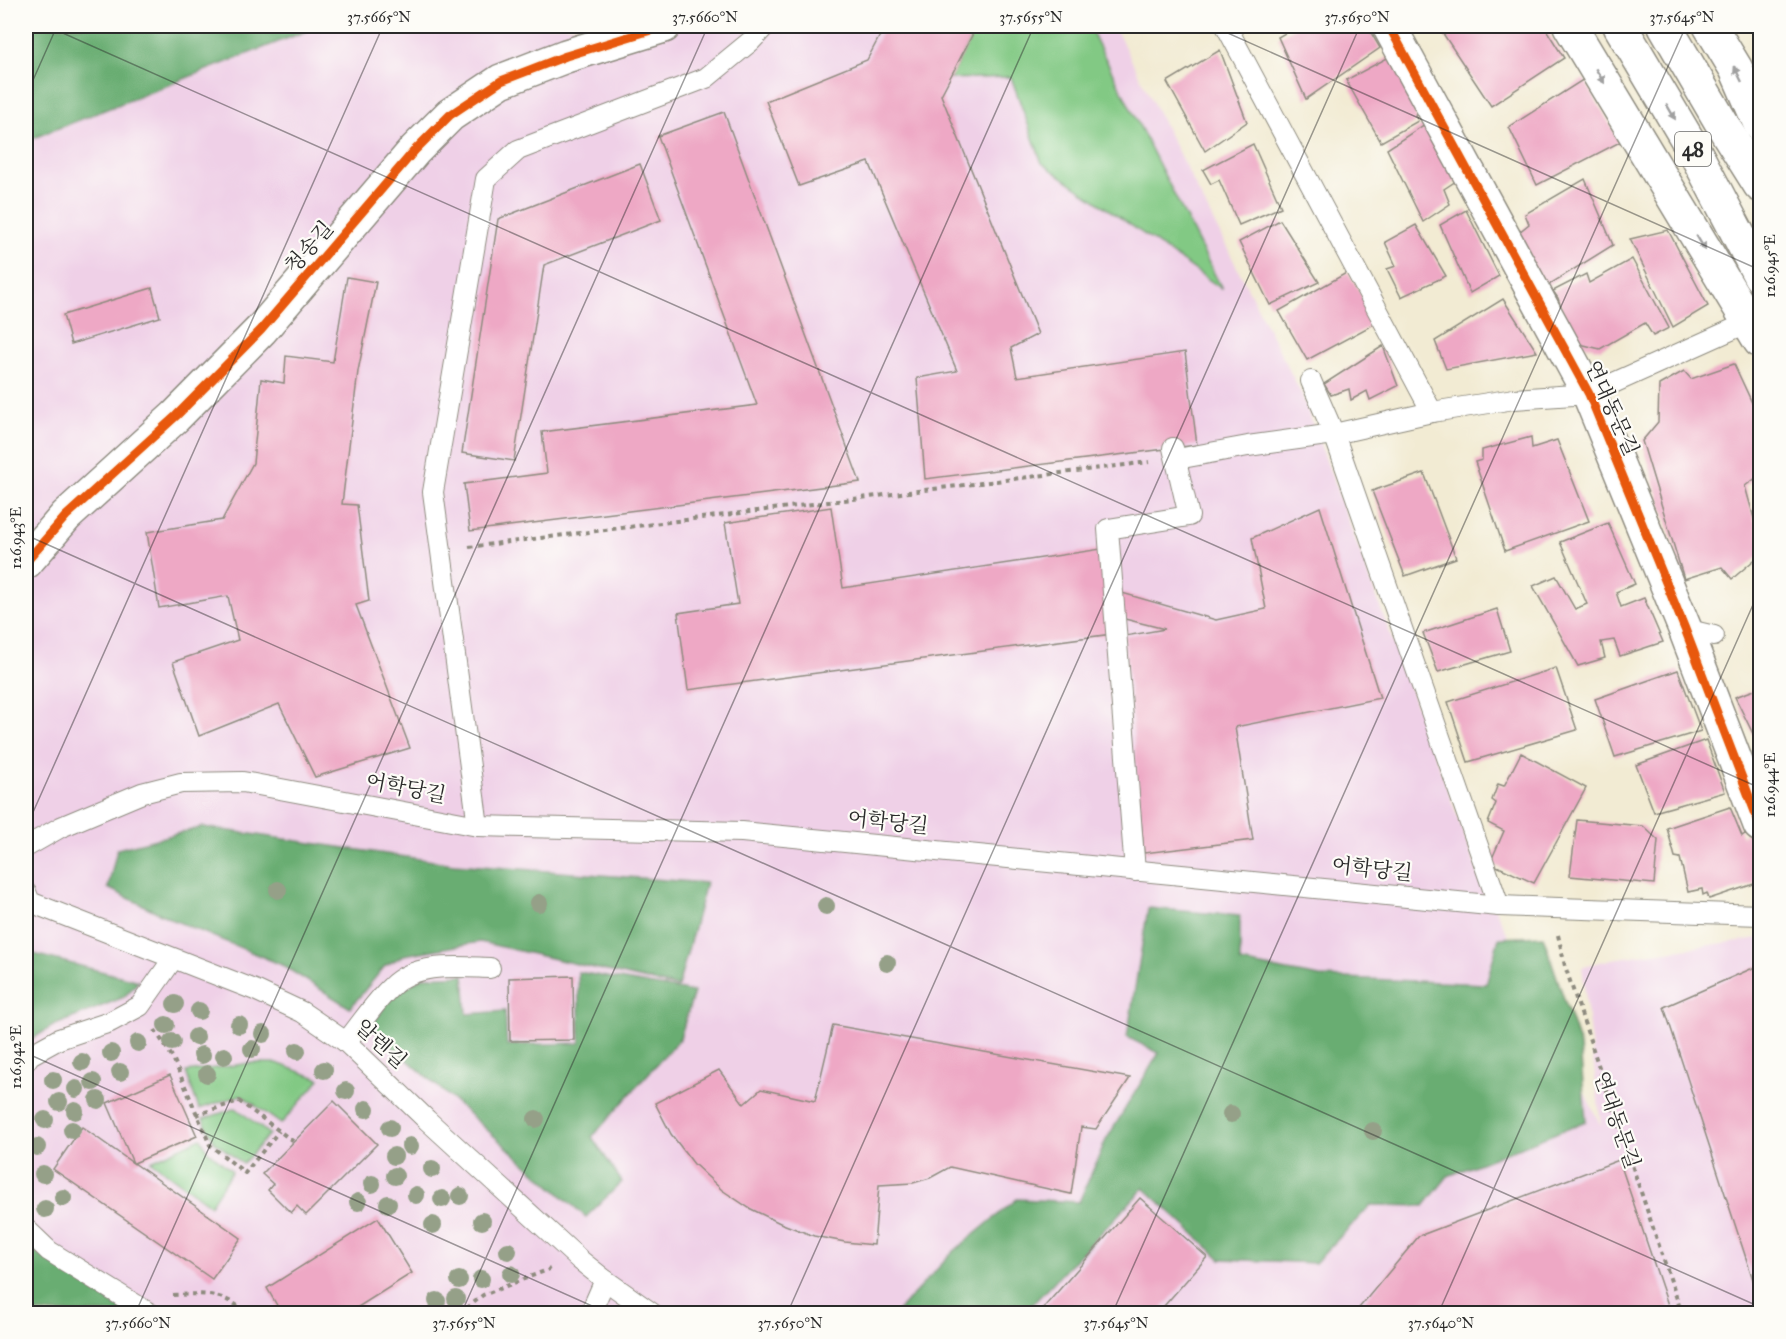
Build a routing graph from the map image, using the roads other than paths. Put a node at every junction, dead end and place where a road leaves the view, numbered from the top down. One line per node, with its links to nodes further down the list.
1 (664, 26): 17 (street, 청송길)
2 (765, 26): 19 (lane)
3 (1226, 26): 15 (lane)
4 (1389, 26): 14 (street, 연대동문길)
5 (1570, 26): 12 (street, one-way to 12)
6 (1620, 26): 11 (street, 48, one-way to 11)
7 (1665, 26): 10 (street, 48)
8 (1710, 26): 9 (street, one-way to 8)
9 (1761, 124)
10 (1761, 185)
11 (1761, 276)
12 (1755, 331): 14 (lane)
13 (1311, 381): 16 (lane)
14 (1589, 394): 15 (lane, 연대동문길); 18 (street, 연대동문길)
15 (1432, 412): 16 (lane, 연대동문길)
16 (1334, 434): 21 (lane, 연대동문길); 23 (lane)
17 (26, 562)
18 (1761, 825)
19 (478, 826): 20 (lane, 어학당길); 21 (lane, 어학당길)
20 (26, 847)
21 (1135, 871): 23 (lane, 어학당길)
22 (26, 892): 25 (lane, 알렌길)
23 (1499, 906): 24 (lane, 어학당길)
24 (1761, 915)
25 (173, 959): 27 (lane, 알렌길); 28 (lane)
26 (490, 968): 27 (lane)
27 (346, 1042): 30 (lane, 알렌길)
28 (26, 1061)
29 (26, 1230): 31 (lane)
30 (605, 1280): 32 (lane); 33 (lane, 알렌길)
31 (151, 1314)
32 (590, 1314)
33 (653, 1314)

